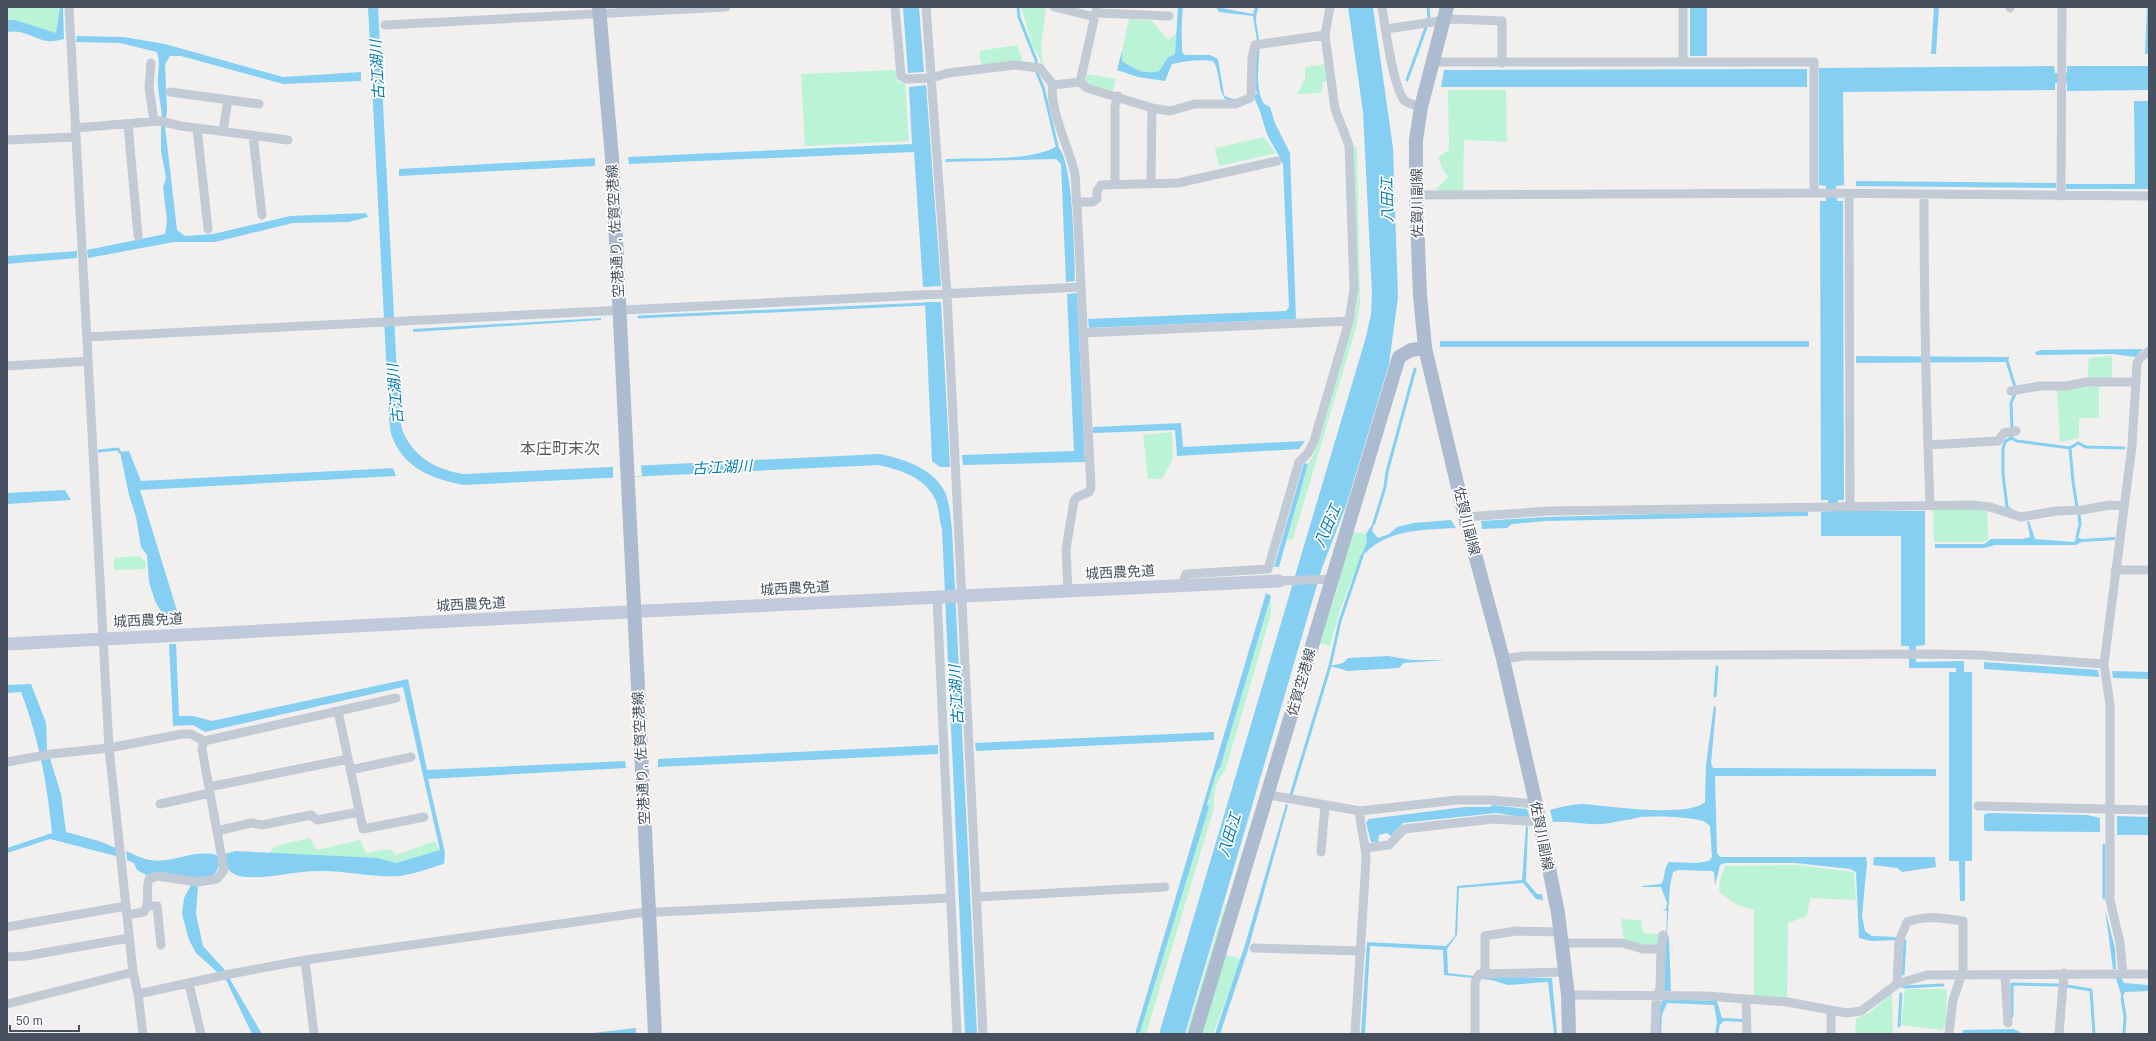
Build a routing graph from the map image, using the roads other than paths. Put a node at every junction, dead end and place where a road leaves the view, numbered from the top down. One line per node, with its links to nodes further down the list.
1 (69, 7): 33 (street)
2 (726, 7): 11 (street)
3 (895, 7): 22 (street)
4 (926, 7): 22 (street)
5 (1054, 7): 12 (street)
6 (1330, 7): 17 (street)
7 (1382, 7): 16 (street)
8 (1447, 7): 14 (main road, 佐賀川副線)
9 (1683, 7): 19 (street)
10 (2062, 7): 47 (street)
11 (599, 10): 15 (street); 55 (main road, 空港通り, 佐賀空港線)
12 (1096, 11): 13 (street); 23 (street)
13 (1168, 16)
14 (1433, 22): 16 (street); 18 (main road, 佐賀川副線); 21 (street)
15 (385, 25)
16 (1386, 29): 29 (street)
17 (1325, 35): 30 (street); 56 (street)
18 (1431, 62): 21 (street); 29 (main road, 佐賀川副線)
19 (1683, 62): 21 (street); 43 (street)
20 (150, 63): 31 (street)
21 (1502, 63)
22 (931, 78): 24 (street); 54 (street)
23 (1080, 82): 24 (street); 26 (street)
24 (1053, 86): 49 (street)
25 (170, 92): 27 (street)
26 (1118, 96): 30 (street); 41 (street)
27 (228, 100): 28 (street); 35 (street)
28 (258, 104)
29 (1421, 107): 45 (main road, 佐賀川副線)
30 (1152, 108): 42 (street)
31 (160, 121): 32 (street); 34 (street)
32 (128, 124): 33 (street); 52 (street)
33 (75, 128): 37 (street)
34 (197, 128): 35 (street); 51 (street)
35 (223, 131): 36 (street)
36 (253, 136): 39 (street); 50 (street)
37 (75, 137): 38 (street); 58 (street)
38 (7, 140)
39 (288, 140)
40 (1277, 161): 42 (street)
41 (1115, 184): 42 (street); 49 (street)
42 (1151, 184)
43 (1814, 193): 44 (street); 45 (street)
44 (1849, 194): 46 (street); 68 (street)
45 (1416, 195): 59 (main road, 佐賀川副線)
46 (1924, 195): 47 (street); 66 (street)
47 (2061, 196): 48 (street)
48 (2149, 196)
49 (1077, 205): 53 (street)
50 (262, 215)
51 (208, 229)
52 (138, 236)
53 (1080, 287): 54 (street); 57 (street)
54 (947, 294): 55 (street); 77 (street)
55 (619, 312): 58 (street); 79 (main road, 空港通り, 佐賀空港線)
56 (1349, 321): 57 (street); 75 (street)
57 (1083, 333): 76 (street)
58 (87, 337): 61 (street)
59 (1425, 348): 70 (main road, 佐賀川副線); 73 (main road, 佐賀空港線)
60 (2149, 351): 63 (street)
61 (88, 361): 62 (street); 80 (street)
62 (7, 366)
63 (2135, 382): 64 (street); 69 (street)
64 (2010, 391)
65 (2016, 430): 66 (street)
66 (1928, 445): 67 (street)
67 (1930, 505): 68 (street); 69 (street)
68 (1845, 506): 70 (street)
69 (2124, 506): 71 (street)
70 (1465, 517): 82 (main road, 佐賀川副線)
71 (2115, 570): 72 (street); 83 (street)
72 (2149, 570)
73 (1333, 579): 74 (street); 93 (main road, 佐賀空港線)
74 (1279, 581): 75 (street, 城西農免道)
75 (1182, 585): 76 (street, 城西農免道)
76 (1068, 590): 77 (street, 城西農免道)
77 (962, 596): 78 (street, 城西農免道); 108 (street)
78 (937, 597): 79 (street, 城西農免道); 109 (street)
79 (635, 611): 80 (street, 城西農免道); 112 (main road, 空港通り, 佐賀空港線)
80 (104, 638): 81 (street, 城西農免道); 87 (street)
81 (7, 644)
82 (1503, 659): 83 (street); 95 (main road, 佐賀川副線)
83 (2104, 664): 98 (street)
84 (396, 698): 85 (street)
85 (338, 711): 86 (street); 89 (street)
86 (204, 741): 87 (street); 92 (street)
87 (109, 748): 90 (street); 111 (street)
88 (411, 757): 91 (street)
89 (348, 759): 91 (street); 92 (street)
90 (7, 762)
91 (350, 770): 101 (street)
92 (210, 790): 94 (street); 104 (street)
93 (1268, 795): 96 (street); 146 (main road, 佐賀空港線)
94 (160, 804)
95 (1536, 804): 100 (street); 103 (main road, 佐賀川副線)
96 (1325, 806): 100 (street); 106 (street)
97 (1978, 806): 98 (street)
98 (2110, 809): 99 (street); 127 (street)
99 (2149, 810)
100 (1360, 811): 105 (street)
101 (359, 812): 102 (street); 104 (street)
102 (424, 817)
103 (1540, 822): 105 (street); 116 (main road, 佐賀川副線)
104 (217, 831): 110 (street)
105 (1366, 848): 120 (street)
106 (1321, 852)
107 (1165, 887): 108 (street)
108 (978, 897): 145 (street)
109 (950, 898): 112 (street); 144 (street)
110 (148, 906): 111 (street); 117 (street)
111 (126, 910): 113 (street); 115 (street)
112 (648, 913): 122 (street); 143 (main road, 空港通り, 佐賀空港線)
113 (7, 927)
114 (1663, 935): 119 (street)
115 (129, 938): 121 (street); 123 (street)
116 (1561, 938): 119 (street); 124 (main road, 佐賀川副線); 126 (street)
117 (161, 945)
118 (1254, 948): 120 (street)
119 (1661, 949): 135 (street)
120 (1361, 951): 147 (street)
121 (7, 956)
122 (305, 960): 131 (street); 142 (street)
123 (133, 972): 133 (street); 137 (street)
124 (1565, 972): 126 (street); 134 (main road, 佐賀川副線)
125 (2064, 973): 127 (street); 129 (street); 154 (street)
126 (1485, 974): 148 (street)
127 (2123, 974): 128 (street)
128 (2149, 974)
129 (2005, 975): 130 (street); 139 (street)
130 (1960, 976): 132 (street); 132 (street); 153 (street)
131 (189, 984): 133 (street); 141 (street)
132 (1897, 984): 138 (street)
133 (138, 994): 140 (street)
134 (1568, 995): 135 (street); 149 (main road, 佐賀川副線)
135 (1658, 996): 136 (street); 150 (street)
136 (1746, 999): 138 (street); 151 (street)
137 (7, 1004)
138 (1831, 1010): 152 (street)
139 (2008, 1023)
140 (143, 1034)
141 (202, 1034)
142 (314, 1034)
143 (655, 1034)
144 (957, 1034)
145 (983, 1034)
146 (1195, 1034)
147 (1355, 1034)
148 (1475, 1034)
149 (1569, 1034)
150 (1655, 1034)
151 (1747, 1034)
152 (1831, 1034)
153 (1949, 1034)
154 (2059, 1034)

